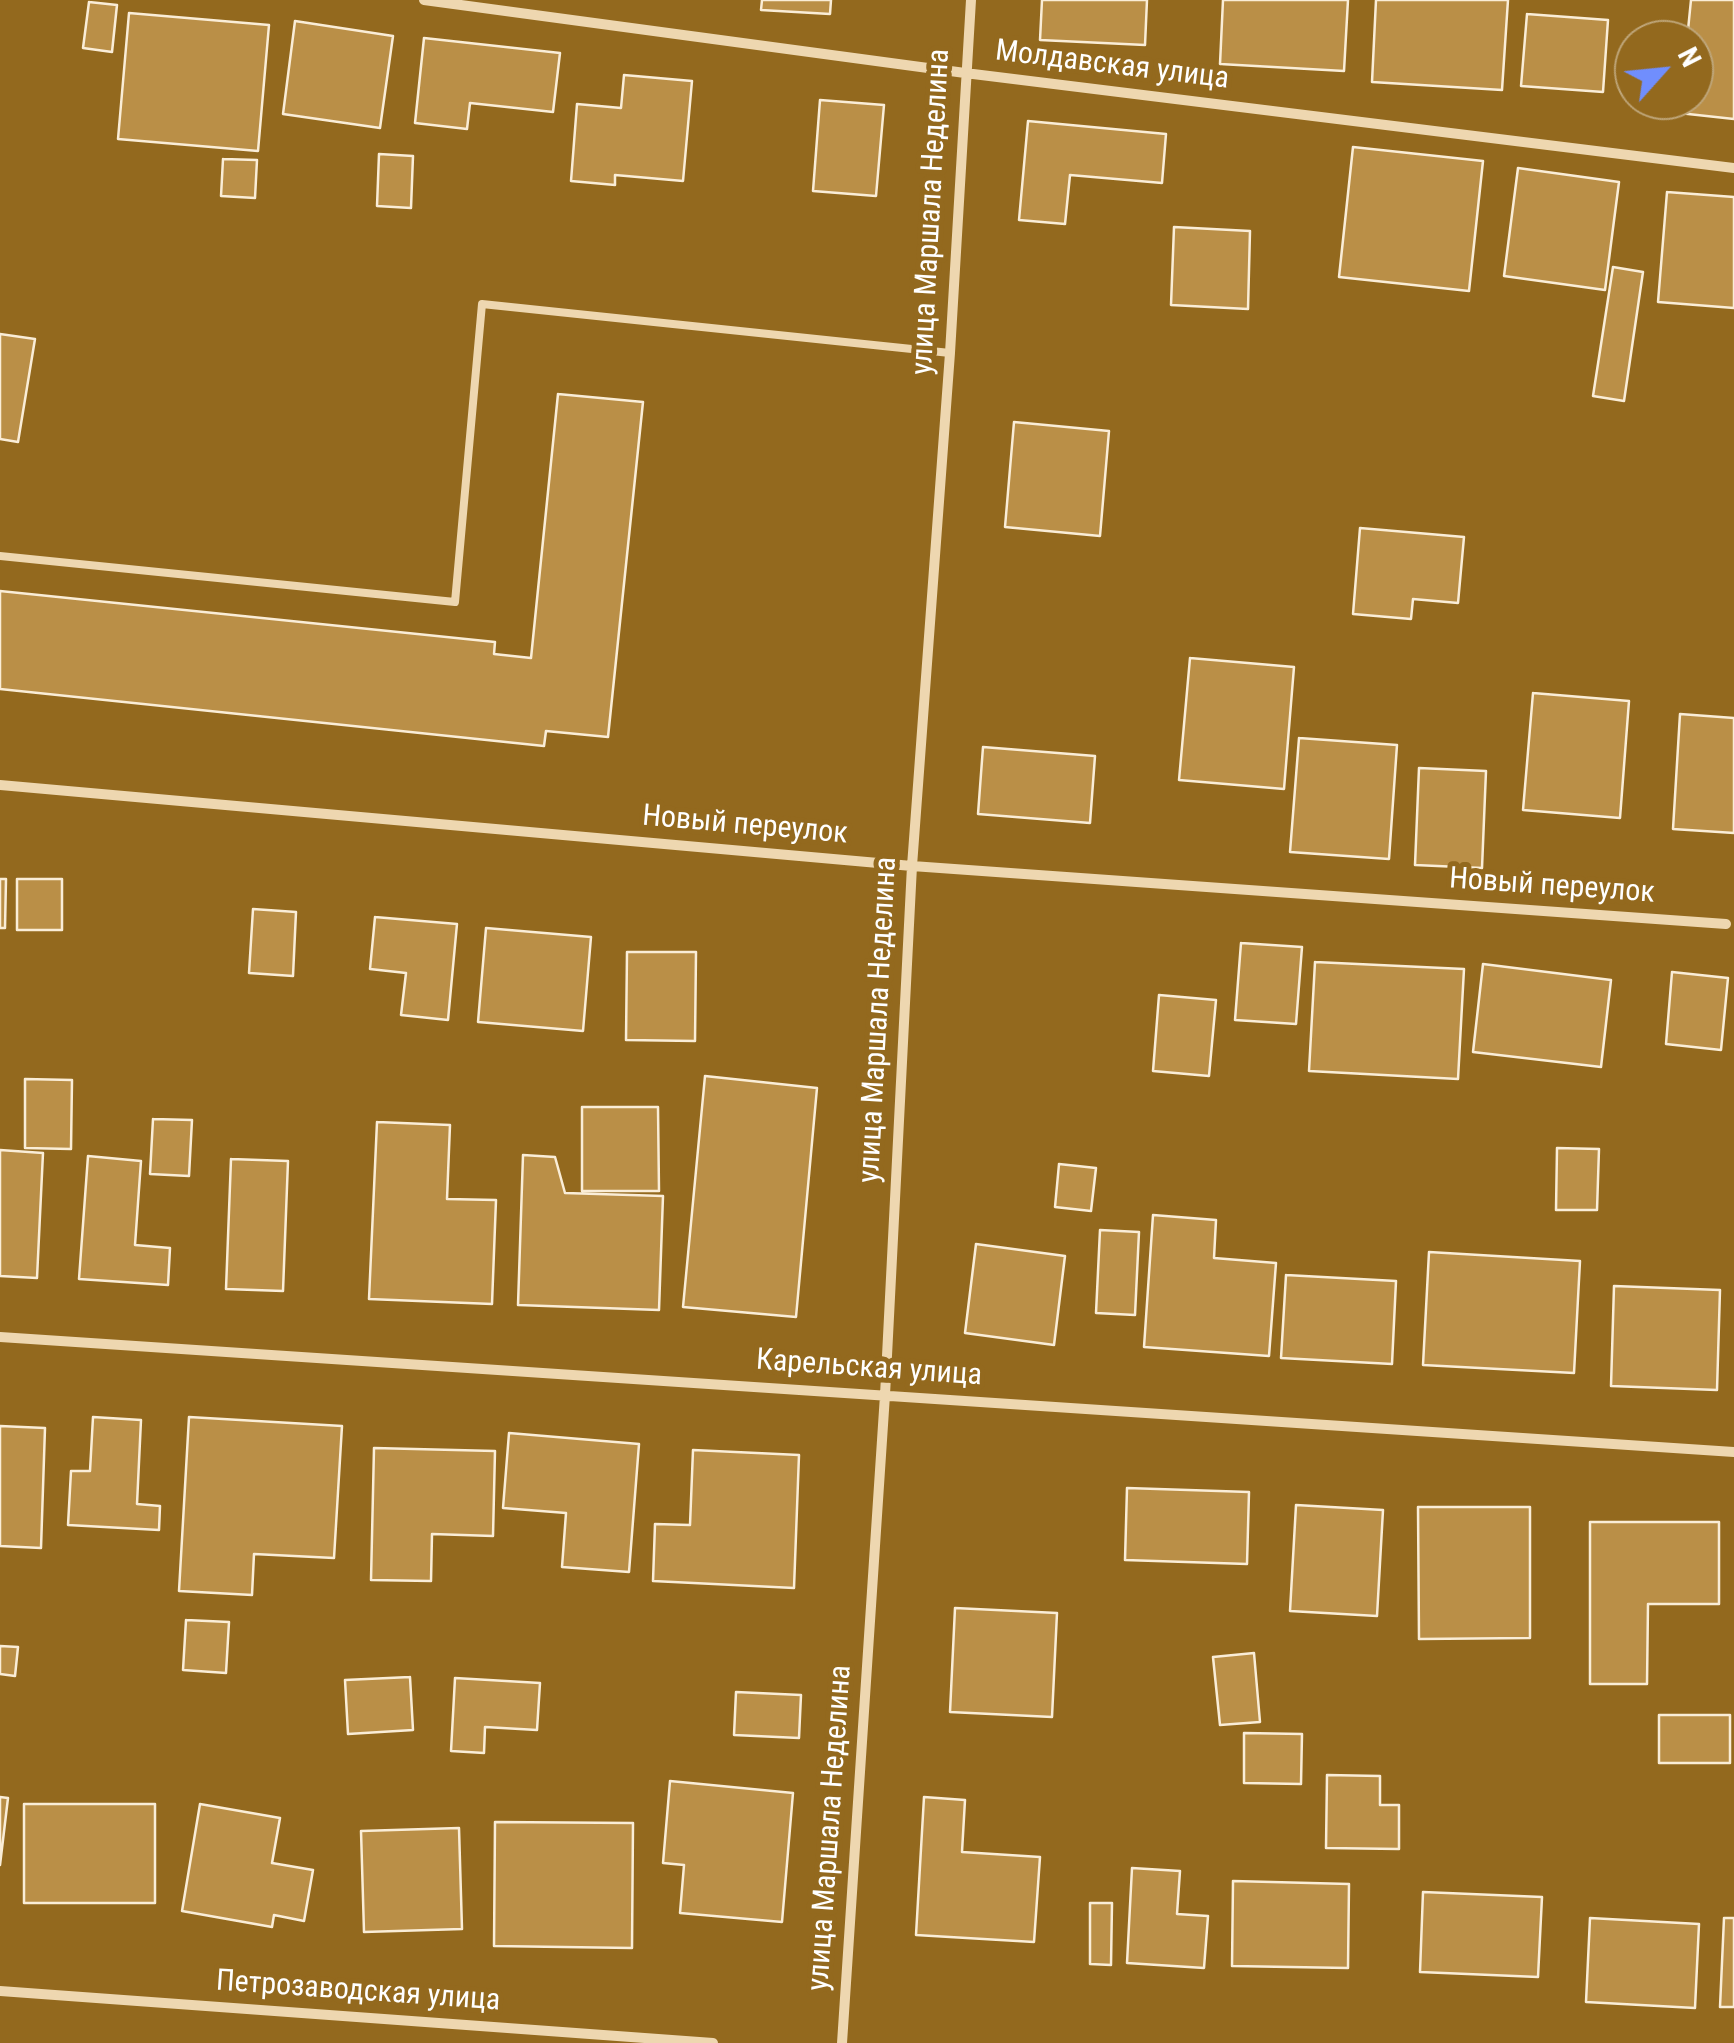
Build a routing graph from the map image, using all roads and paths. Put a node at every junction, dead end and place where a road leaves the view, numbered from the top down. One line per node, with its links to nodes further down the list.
1 (424, 0): 3 (street, Молдавская улица)
2 (970, 0): 3 (street, улица Маршала Неделина)
3 (965, 73): 4 (street, Молдавская улица); 5 (street, улица Маршала Неделина)
4 (1734, 168)
5 (950, 353): 6 (lane); 8 (street, улица Маршала Неделина)
6 (0, 556)
7 (0, 784): 8 (street, Новый переулок)
8 (912, 866): 9 (street, Новый переулок); 11 (street, улица Маршала Неделина)
9 (1726, 924)
10 (0, 1336): 11 (street, Карельская улица)
11 (884, 1395): 12 (street, Карельская улица); 15 (street, улица Маршала Неделина)
12 (1734, 1452)
13 (0, 1991): 14 (street, Петрозаводская улица)
14 (713, 2043)
15 (842, 2043)

